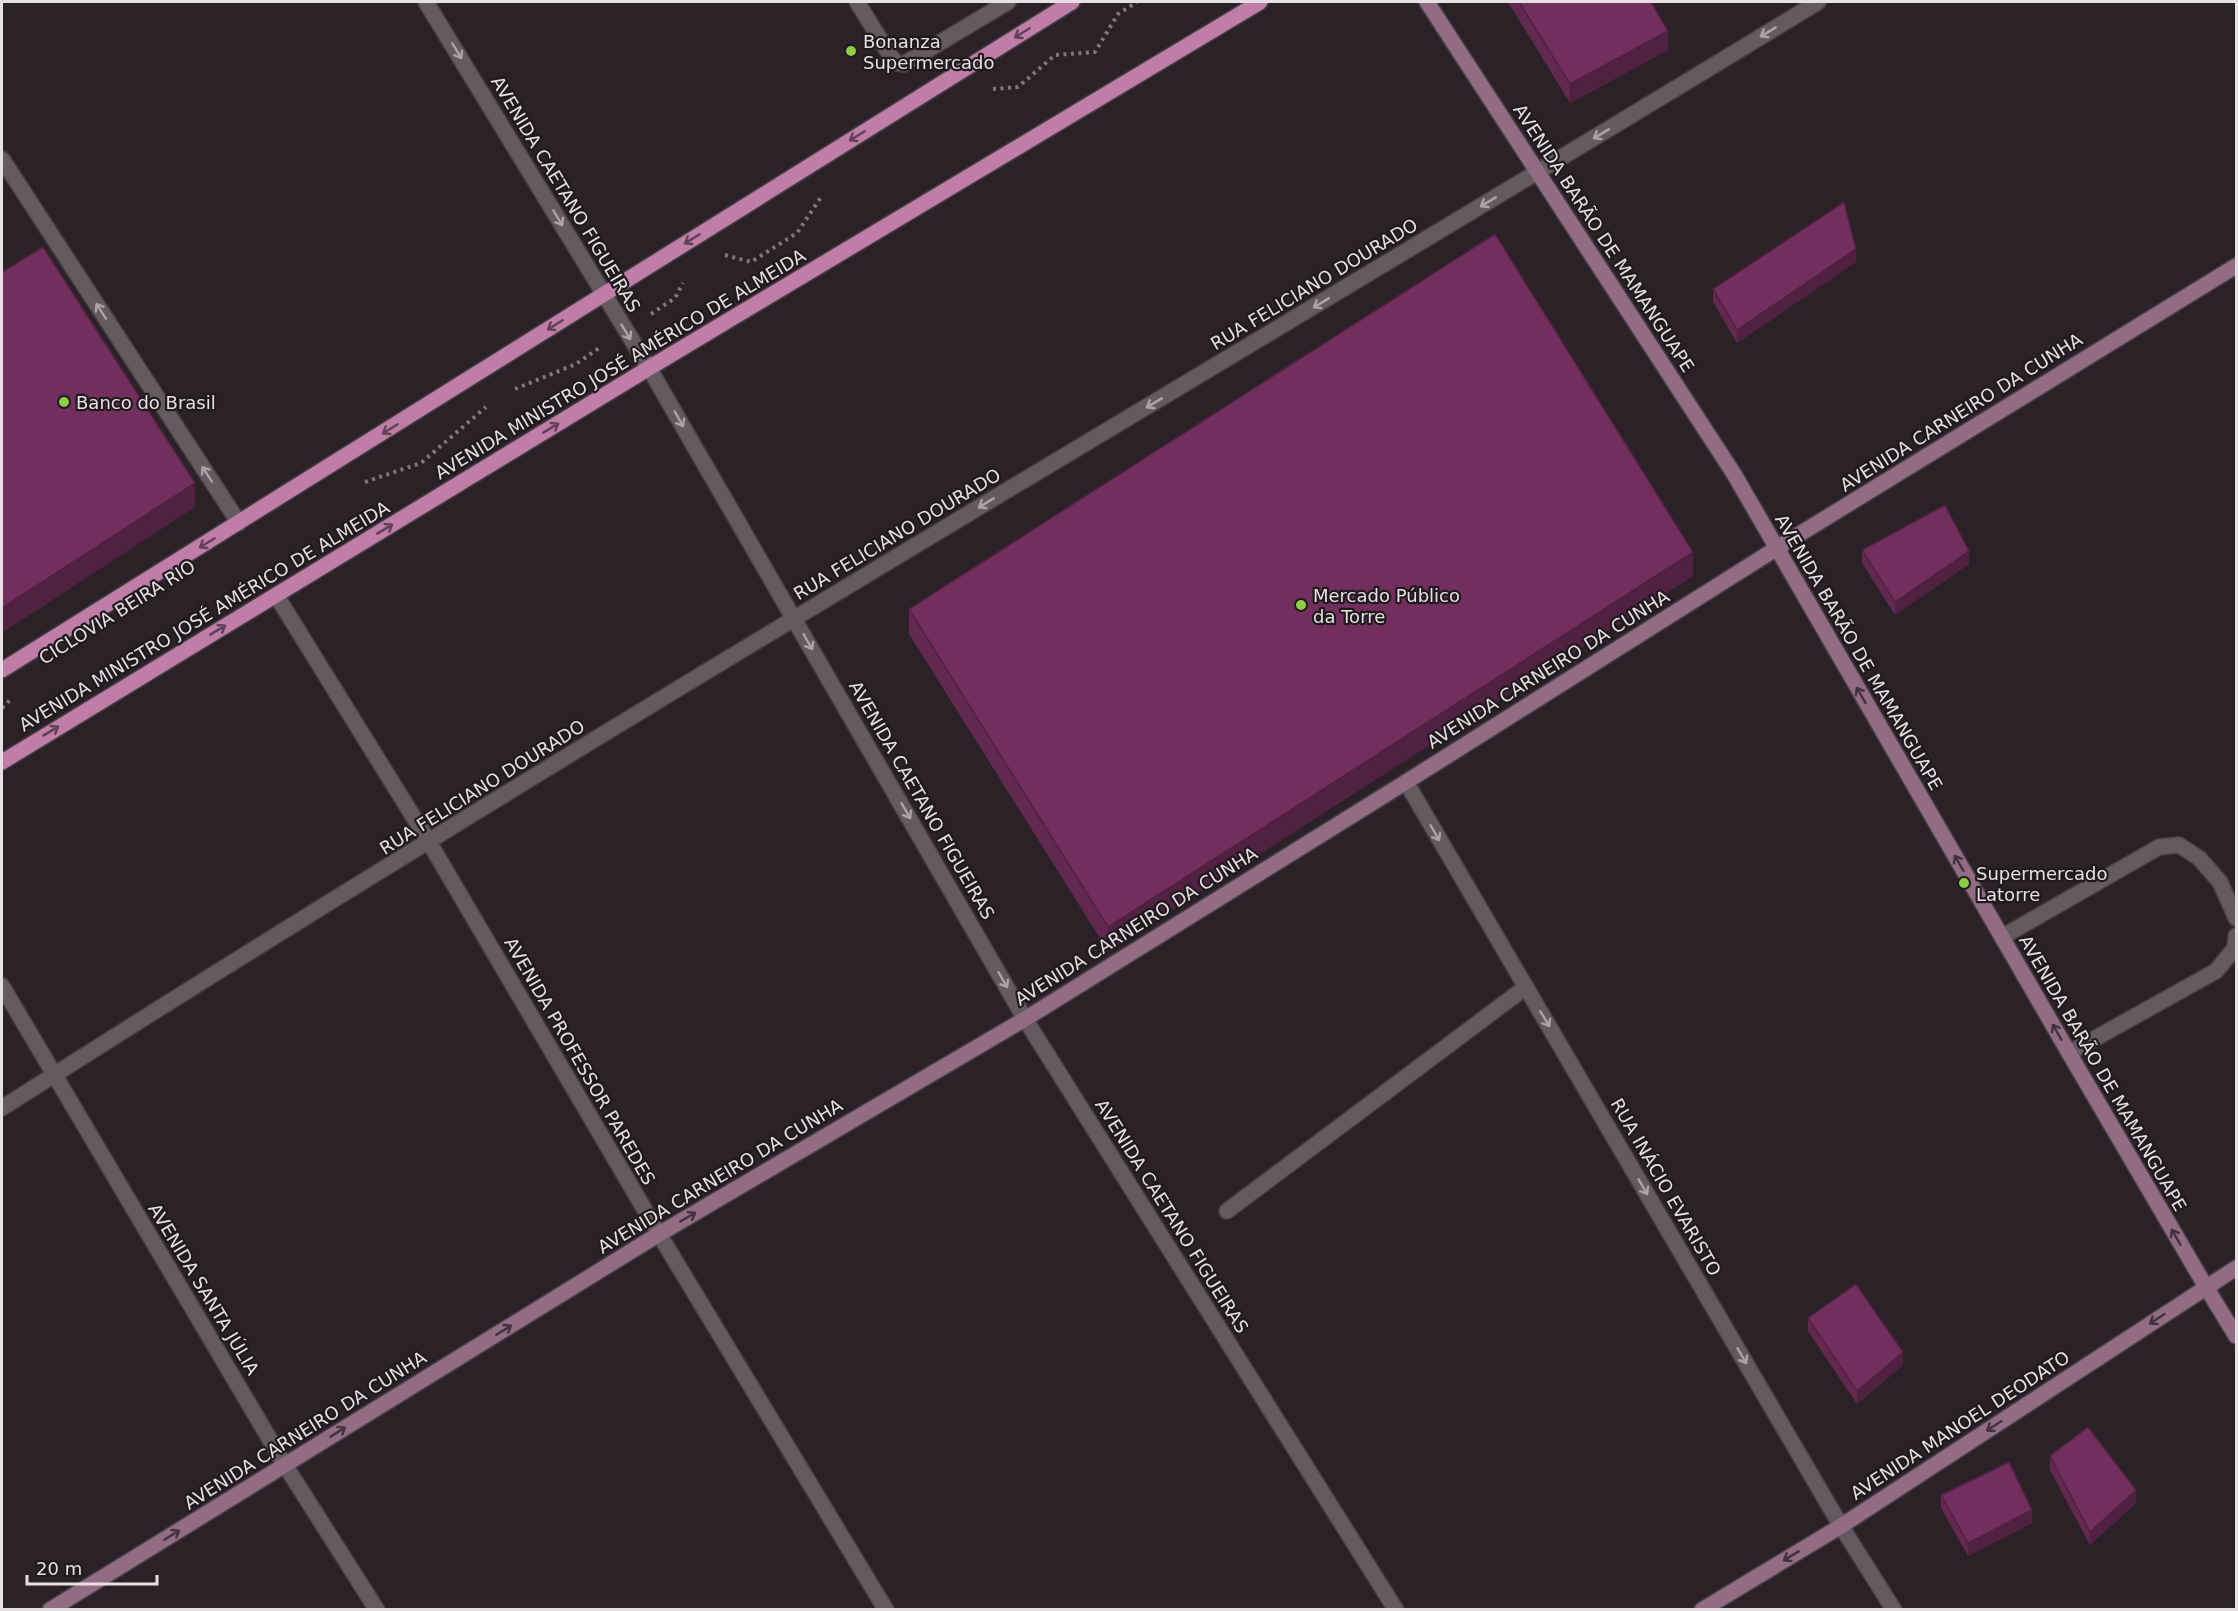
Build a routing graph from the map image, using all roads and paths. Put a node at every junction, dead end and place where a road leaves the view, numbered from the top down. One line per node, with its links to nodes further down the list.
1 (426, 2): 16 (street, AVENIDA CAETANO FIGUEIRAS, one-way to 16)
2 (857, 2): 3 (street)
3 (1008, 2)
4 (1072, 2): 16 (main road, one-way to 16)
5 (1137, 2): 9 (path)
6 (1260, 2): 18 (main road, AVENIDA MINISTRO JOSÉ AMÉRICO DE ALMEIDA)
7 (1427, 2): 11 (street, AVENIDA BARÃO DE MAMANGUAPE)
8 (1818, 2): 11 (street, RUA FELICIANO DOURADO, one-way to 11)
9 (990, 90)
10 (2, 159): 22 (street, one-way to 10)
11 (1538, 172): 23 (street, AVENIDA BARÃO DE MAMANGUAPE); 25 (street, RUA FELICIANO DOURADO, one-way to 25)
12 (821, 196): 13 (path)
13 (715, 252)
14 (2236, 266): 23 (street, AVENIDA CARNEIRO DA CUNHA)
15 (687, 277): 17 (path)
16 (604, 294): 17 (street, AVENIDA CAETANO FIGUEIRAS); 22 (main road, one-way to 22)
17 (625, 331): 18 (street, AVENIDA CAETANO FIGUEIRAS, one-way to 18); 19 (path)
18 (649, 368): 24 (main road, AVENIDA MINISTRO JOSÉ AMÉRICO DE ALMEIDA, one-way to 18); 25 (street, AVENIDA CAETANO FIGUEIRAS, one-way to 25)
19 (510, 391)
20 (490, 403): 21 (path)
21 (362, 483)
22 (239, 523): 26 (main road, one-way to 26)
23 (1777, 548): 30 (street, AVENIDA CARNEIRO DA CUNHA); 34 (street, AVENIDA BARÃO DE MAMANGUAPE, one-way to 23)
24 (276, 595): 29 (main road, AVENIDA MINISTRO JOSÉ AMÉRICO DE ALMEIDA, one-way to 24); 31 (street, AVENIDA PROFESSOR PAREDES)
25 (795, 618): 31 (street, RUA FELICIANO DOURADO); 37 (street, AVENIDA CAETANO FIGUEIRAS, one-way to 37)
26 (2, 670)
27 (18, 693): 28 (path)
28 (2, 708)
29 (2, 762)
30 (1406, 782): 36 (street, RUA INÁCIO EVARISTO, one-way to 36); 37 (street, AVENIDA CARNEIRO DA CUNHA)
31 (429, 842): 39 (street, RUA FELICIANO DOURADO); 42 (street, AVENIDA PROFESSOR PAREDES)
32 (2236, 918): 34 (street)
33 (2236, 936): 38 (street)
34 (2002, 937): 38 (street, AVENIDA BARÃO DE MAMANGUAPE, one-way to 34)
35 (2, 986): 39 (street, AVENIDA SANTA JÚLIA)
36 (1526, 987): 41 (street); 47 (street, RUA INÁCIO EVARISTO, one-way to 47)
37 (1025, 1019): 42 (street, AVENIDA CARNEIRO DA CUNHA, one-way to 37); 51 (street, AVENIDA CAETANO FIGUEIRAS)
38 (2069, 1053): 44 (street, AVENIDA BARÃO DE MAMANGUAPE, one-way to 38)
39 (54, 1075): 40 (street, RUA FELICIANO DOURADO); 46 (street, AVENIDA SANTA JÚLIA)
40 (2, 1108)
41 (1227, 1211)
42 (659, 1234): 46 (street, AVENIDA CARNEIRO DA CUNHA, one-way to 42); 50 (street, AVENIDA PROFESSOR PAREDES)
43 (2236, 1268): 44 (street, AVENIDA MANOEL DEODATO)
44 (2206, 1287): 45 (street, AVENIDA BARÃO DE MAMANGUAPE); 47 (street, AVENIDA MANOEL DEODATO, one-way to 47)
45 (2236, 1336)
46 (285, 1465): 48 (street, AVENIDA CARNEIRO DA CUNHA, one-way to 46); 49 (street, AVENIDA SANTA JÚLIA)
47 (1842, 1526): 52 (street, AVENIDA MANOEL DEODATO, one-way to 52); 53 (street, RUA INÁCIO EVARISTO)
48 (50, 1610)
49 (377, 1610)
50 (886, 1610)
51 (1396, 1610)
52 (1702, 1610)
53 (1894, 1610)

